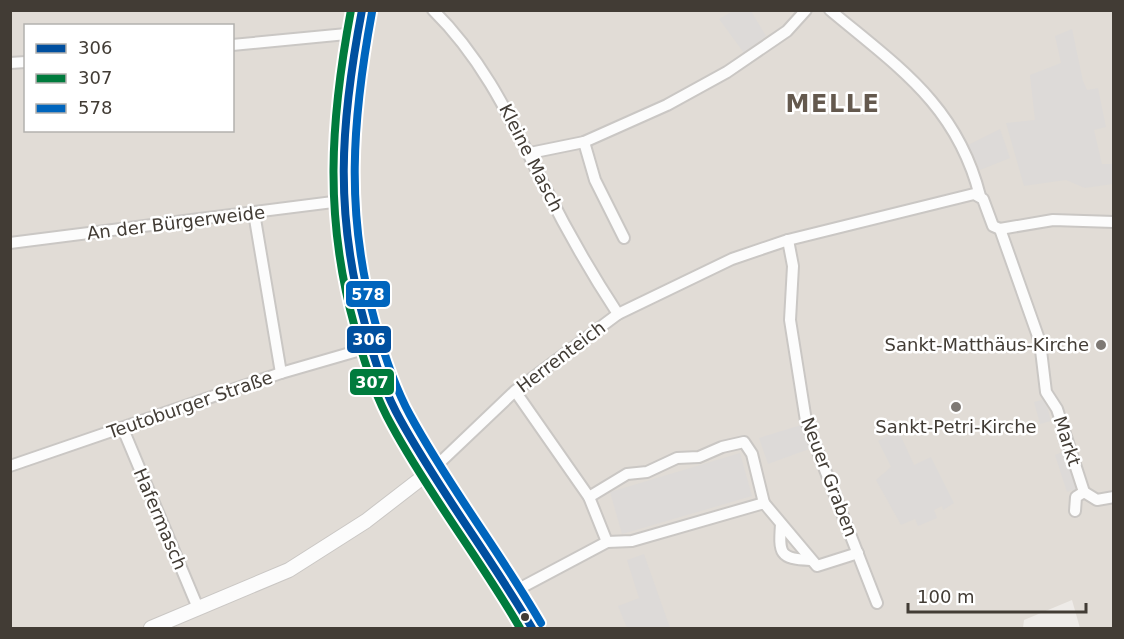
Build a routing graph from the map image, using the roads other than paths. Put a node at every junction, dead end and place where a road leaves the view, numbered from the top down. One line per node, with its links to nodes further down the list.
1 (362, 10): 5 (street)
2 (433, 10): 8 (street, Kleine Masch)
3 (806, 10): 7 (street)
4 (830, 10): 9 (street)
5 (357, 33): 6 (street); 10 (street)
6 (234, 45)
7 (584, 142): 8 (street); 14 (street)
8 (530, 153): 17 (street, Kleine Masch)
9 (980, 196): 13 (street); 15 (street, Herrenteich)
10 (341, 201): 11 (street, An der Bürgerweide); 18 (street)
11 (254, 213): 16 (street, An der Bürgerweide); 19 (street)
12 (1113, 222): 13 (street)
13 (1000, 229): 24 (street, Markt)
14 (624, 238)
15 (788, 240): 17 (street, Herrenteich); 31 (street, Neuer Graben)
16 (10, 243)
17 (618, 314): 20 (street, Herrenteich)
18 (371, 347): 19 (street, Teutoburger Straße); 23 (street)
19 (281, 374): 21 (street, Teutoburger Straße)
20 (515, 391): 23 (street, Herrenteich); 26 (street)
21 (123, 429): 22 (street, Teutoburger Straße); 35 (street, Hafermasch)
22 (10, 466)
23 (432, 470): 33 (street); 35 (street, Herrenteich)
24 (1084, 492): 25 (street); 28 (street)
25 (1113, 496)
26 (589, 497): 27 (street); 30 (street)
27 (764, 503): 29 (street); 30 (street)
28 (1075, 511)
29 (781, 524): 32 (street); 32 (street)
30 (607, 542): 33 (street)
31 (858, 553): 32 (street); 34 (street, Neuer Graben)
32 (810, 560)
33 (511, 593): 37 (street)
34 (877, 603)
35 (198, 608): 36 (street, Herrenteich)
36 (151, 628)
37 (532, 628)

